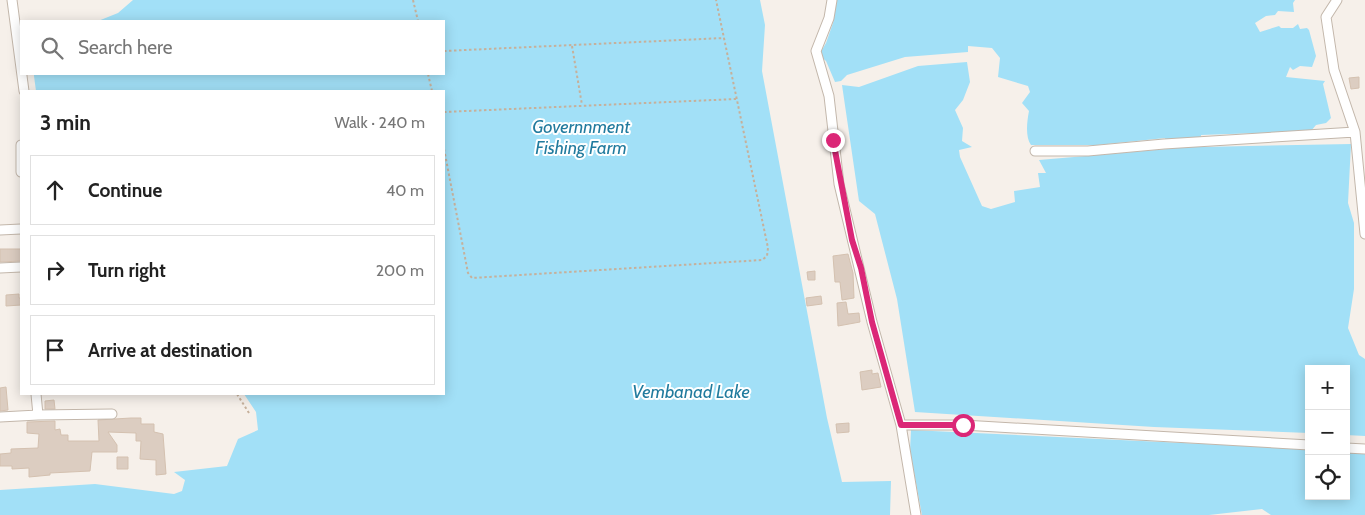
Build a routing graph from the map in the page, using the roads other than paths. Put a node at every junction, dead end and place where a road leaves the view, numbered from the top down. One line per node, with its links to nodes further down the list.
1 (12, 0): 4 (street)
2 (832, 0): 19 (street)
3 (1337, 0): 7 (street)
4 (20, 61)
5 (22, 75): 6 (street)
6 (24, 90)
7 (1355, 132): 8 (street); 9 (street)
8 (1035, 151)
9 (1364, 206): 12 (street)
10 (20, 229): 11 (street)
11 (0, 230)
12 (1365, 234)
13 (20, 266): 14 (street)
14 (0, 268)
15 (36, 395): 17 (street)
16 (112, 414): 17 (street)
17 (38, 415): 18 (street)
18 (0, 418)
19 (901, 425): 20 (street); 23 (street)
20 (1305, 445)
21 (1350, 448): 22 (street)
22 (1365, 449)
23 (916, 515)

